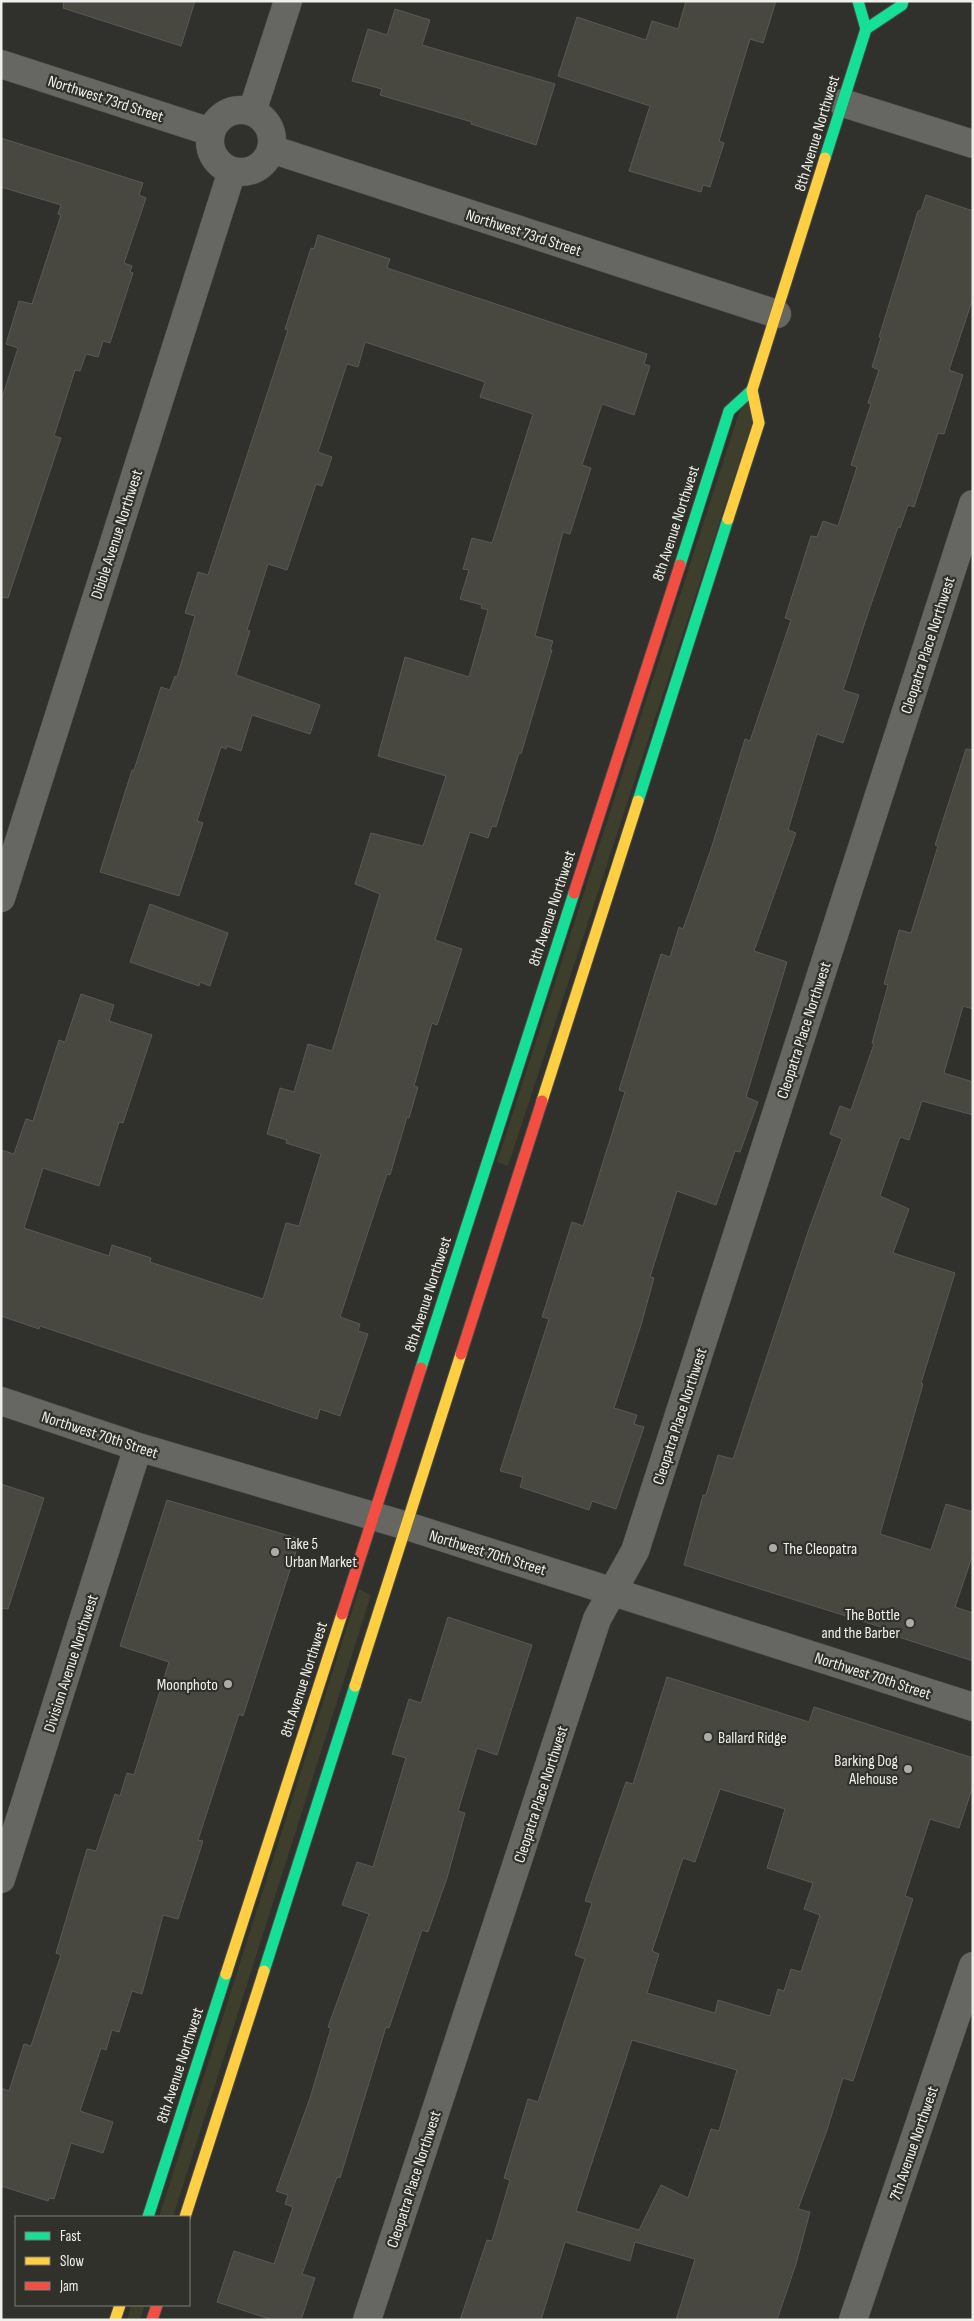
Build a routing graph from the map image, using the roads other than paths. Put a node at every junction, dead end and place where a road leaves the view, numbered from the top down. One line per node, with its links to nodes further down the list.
1 (288, 1): 7 (street)
2 (858, 1): 4 (main road)
3 (903, 1): 4 (main road)
4 (866, 29): 6 (main road, 8th Avenue Northwest)
5 (1, 64): 8 (street, Northwest 73rd Street)
6 (843, 103): 9 (street); 12 (main road, 8th Avenue Northwest)
7 (252, 112): 8 (street); 10 (street)
8 (211, 132): 11 (street)
9 (973, 144)
10 (271, 149): 11 (street); 12 (street, Northwest 73rd Street)
11 (232, 171): 15 (street, Dibble Avenue Northwest)
12 (776, 314): 13 (main road, 8th Avenue Northwest)
13 (752, 390): 18 (main road, 8th Avenue Northwest); 19 (main road, 8th Avenue Northwest)
14 (973, 504): 20 (street, Cleopatra Place Northwest)
15 (1, 898)
16 (1, 1401): 17 (street, Northwest 70th Street)
17 (138, 1447): 18 (street, Northwest 70th Street); 22 (street, Division Avenue Northwest)
18 (372, 1516): 19 (street, Northwest 70th Street); 24 (main road, 8th Avenue Northwest)
19 (407, 1526): 20 (street, Northwest 70th Street); 25 (main road, 8th Avenue Northwest)
20 (612, 1591): 21 (street, Northwest 70th Street); 30 (street, Cleopatra Place Northwest)
21 (973, 1707)
22 (1, 1879)
23 (973, 1966): 31 (street, 7th Avenue Northwest)
24 (148, 2216)
25 (185, 2216)
26 (120, 2306): 28 (main road)
27 (157, 2306): 29 (main road)
28 (115, 2320)
29 (152, 2320)
30 (367, 2320)
31 (853, 2320)

